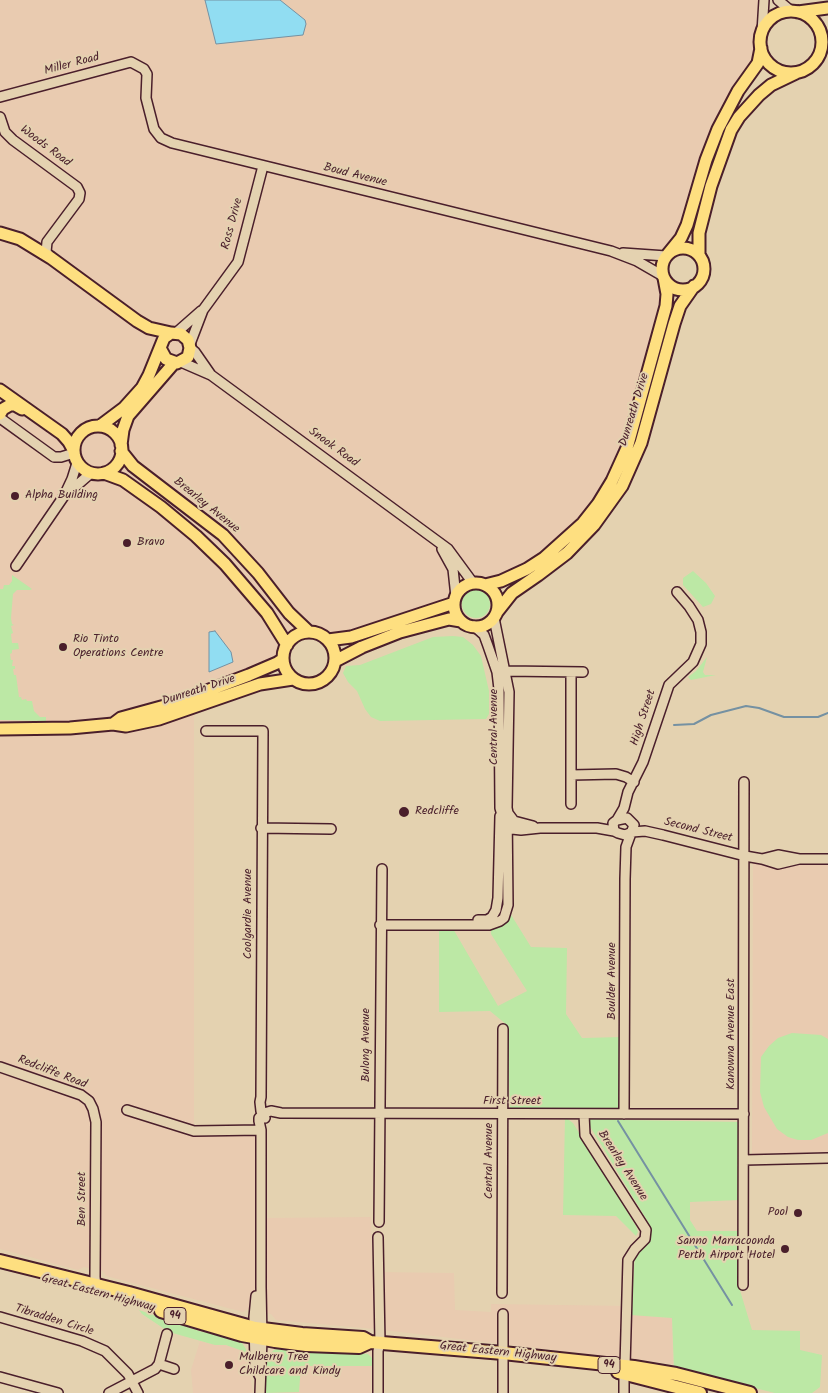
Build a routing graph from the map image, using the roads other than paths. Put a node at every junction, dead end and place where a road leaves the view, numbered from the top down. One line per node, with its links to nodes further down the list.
1 (764, 0): 5 (street)
2 (778, 0): 4 (street)
3 (828, 8): 4 (main road)
4 (794, 12): 5 (main road); 8 (main road)
5 (762, 32): 7 (main road)
6 (828, 33): 8 (main road)
7 (761, 48): 9 (main road); 16 (main road)
8 (821, 48): 9 (main road)
9 (796, 73): 17 (main road)
10 (148, 74): 11 (street, Miller Road); 13 (street, Boud Avenue)
11 (0, 97)
12 (0, 118): 18 (street, Woods Road)
13 (263, 166): 15 (street, Boud Avenue); 21 (street, Ross Drive)
14 (0, 232): 18 (main road)
15 (611, 251): 16 (street, Boud Avenue); 19 (street, Boud Avenue)
16 (667, 255): 17 (main road); 19 (main road)
17 (699, 255): 20 (main road)
18 (51, 258): 22 (main road)
19 (664, 277): 20 (main road); 40 (main road, Dunreath Drive)
20 (694, 286): 43 (main road, Dunreath Drive)
21 (203, 310): 22 (street, Ross Drive); 23 (street, Ross Drive)
22 (173, 333): 23 (main road); 24 (main road)
23 (190, 346): 25 (main road); 26 (street, Snook Road)
24 (160, 348): 25 (main road); 31 (main road)
25 (177, 362): 26 (street, Snook Road); 32 (main road)
26 (211, 375): 37 (street, Snook Road)
27 (0, 390): 30 (main road)
28 (0, 414): 30 (main road)
29 (0, 418): 33 (street)
30 (39, 418): 33 (main road)
31 (100, 426): 32 (main road); 33 (main road)
32 (121, 448): 35 (main road); 46 (main road, Brearley Avenue)
33 (75, 455): 34 (main road); 36 (street)
34 (91, 473): 35 (main road); 36 (street)
35 (104, 473): 48 (main road)
36 (64, 496): 38 (street)
37 (438, 543): 39 (street, Snook Road); 42 (street, Snook Road)
38 (16, 566)
39 (473, 583): 40 (main road); 42 (main road)
40 (485, 585): 43 (main road)
41 (677, 592): 59 (street, High Street)
42 (455, 600): 44 (main road); 47 (main road)
43 (495, 615): 45 (main road); 51 (street, Central Avenue)
44 (461, 620): 45 (main road); 50 (main road)
45 (474, 626): 62 (street, Central Avenue)
46 (309, 632): 47 (main road); 48 (main road)
47 (328, 640): 50 (main road)
48 (287, 645): 49 (main road)
49 (283, 658): 54 (main road); 55 (main road, Dunreath Drive)
50 (335, 660): 54 (main road)
51 (506, 671): 52 (street); 62 (street, Central Avenue)
52 (571, 672): 53 (street); 58 (street)
53 (583, 672)
54 (293, 678): 55 (main road, Dunreath Drive)
55 (113, 724): 56 (main road, Dunreath Drive)
56 (0, 729)
57 (206, 731): 66 (street, Coolgardie Avenue)
58 (571, 774): 59 (street); 61 (street)
59 (634, 782): 63 (street, High Street)
60 (744, 782): 70 (street, Kanowna Avenue East)
61 (571, 804)
62 (503, 808): 64 (street, Central Avenue); 68 (street, Central Avenue)
63 (624, 808): 65 (street, Boulder Avenue)
64 (512, 826): 65 (street, Second Street); 68 (street); 69 (street, Central Avenue); 69 (street, Central Avenue)
65 (624, 827): 70 (street, Second Street); 81 (street, Boulder Avenue)
66 (261, 828): 67 (street); 83 (street, Coolgardie Avenue)
67 (331, 829)
68 (500, 839): 73 (street, Central Avenue)
69 (507, 855): 73 (street, Central Avenue)
70 (744, 856): 71 (street, Second Street); 82 (street, Kanowna Avenue East)
71 (828, 859)
72 (382, 869): 73 (street, Bulong Avenue)
73 (380, 922): 78 (street, Bulong Avenue)
74 (503, 1029): 79 (street, Central Avenue)
75 (0, 1067): 76 (street, Redcliffe Road)
76 (92, 1106): 92 (street, Ben Street)
77 (127, 1110): 84 (street)
78 (379, 1114): 79 (street, First Street); 83 (street, First Street); 87 (street, Bulong Avenue)
79 (502, 1114): 80 (street, First Street); 93 (street, Central Avenue)
80 (584, 1114): 81 (street, First Street); 102 (street, Brearley Avenue)
81 (624, 1114): 82 (street, First Street)
82 (744, 1114): 86 (street, Kanowna Avenue East)
83 (265, 1115): 84 (street, Coolgardie Avenue)
84 (261, 1130): 96 (street, Coolgardie Avenue)
85 (828, 1158): 86 (street)
86 (744, 1160): 91 (street, Kanowna Avenue East)
87 (379, 1222)
88 (378, 1237): 98 (street)
89 (0, 1261): 92 (highway, Great Eastern Highway / 94)
90 (0, 1270): 92 (highway, Great Eastern Highway / 94)
91 (743, 1285)
92 (96, 1288): 96 (highway, Great Eastern Highway / 94)
93 (502, 1293)
94 (503, 1314): 99 (street)
95 (0, 1317): 104 (street, Tibradden Circle)
96 (258, 1333): 98 (highway, Great Eastern Highway / 94); 108 (street, Coolgardie Avenue)
97 (167, 1334): 100 (street)
98 (375, 1342): 99 (highway, Great Eastern Highway / 94); 109 (street)
99 (503, 1353): 102 (highway, Great Eastern Highway / 94); 110 (street)
100 (159, 1364): 101 (street); 104 (street)
101 (174, 1369)
102 (624, 1370): 111 (street); 112 (highway, Great Eastern Highway / 94); 113 (highway, Great Eastern Highway / 94)
103 (0, 1377): 105 (street)
104 (132, 1381): 106 (street); 107 (street, Tibradden Circle)
105 (58, 1393)
106 (108, 1393)
107 (138, 1393)
108 (260, 1393)
109 (378, 1393)
110 (503, 1393)
111 (624, 1393)
112 (700, 1393)
113 (750, 1393)

